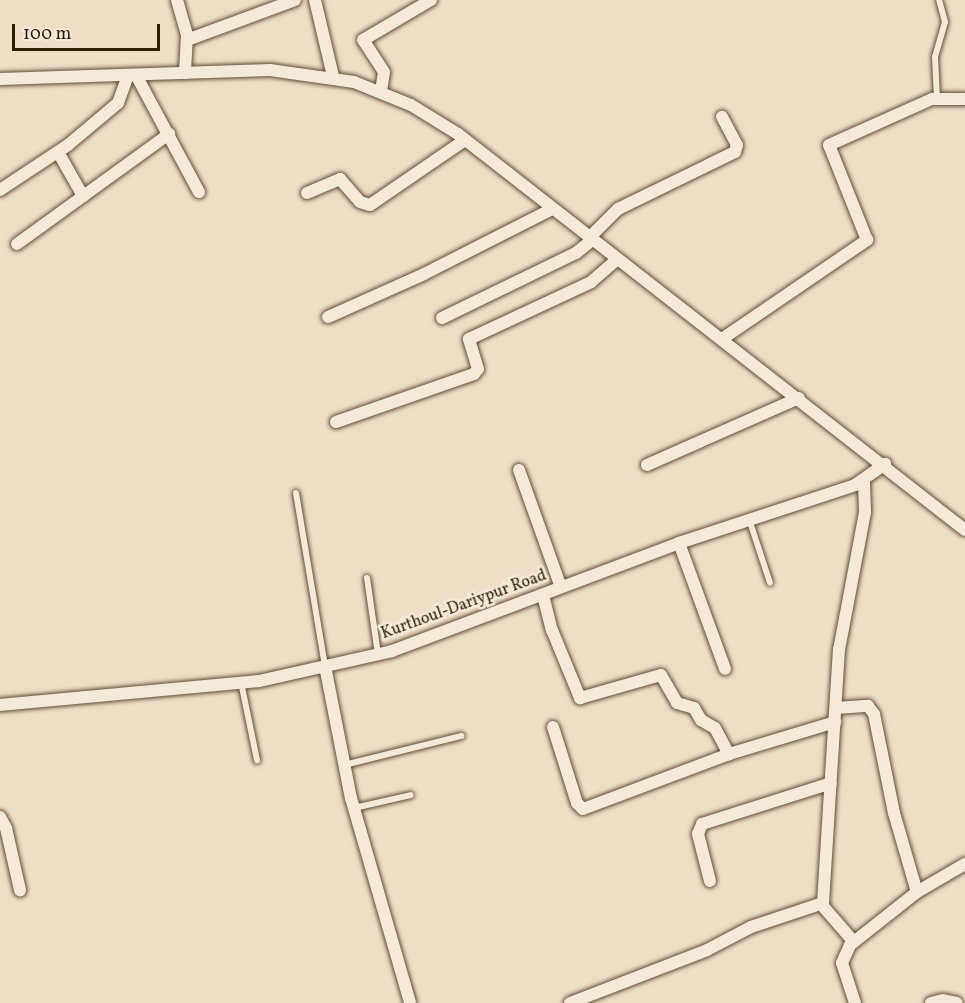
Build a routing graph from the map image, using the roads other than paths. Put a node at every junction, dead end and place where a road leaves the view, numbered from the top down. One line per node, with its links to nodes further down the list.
1 (177, 0): 6 (street)
2 (295, 0): 6 (street)
3 (315, 0): 9 (street)
4 (431, 0): 11 (street)
5 (939, 0): 12 (lane)
6 (187, 40): 7 (street)
7 (185, 74): 8 (street); 9 (street)
8 (132, 75): 10 (street); 15 (street); 17 (street)
9 (333, 76): 11 (street)
10 (0, 79)
11 (381, 91): 16 (street)
12 (937, 98): 13 (street); 28 (street)
13 (965, 99)
14 (722, 117): 23 (street)
15 (169, 134): 19 (street); 21 (street)
16 (465, 140): 20 (street); 22 (street)
17 (58, 152): 18 (street); 21 (street)
18 (0, 190)
19 (199, 192)
20 (307, 192)
21 (83, 196): 24 (street)
22 (552, 209): 23 (street); 26 (street)
23 (590, 239): 25 (street); 27 (street)
24 (17, 244)
25 (617, 260): 28 (street); 30 (street)
26 (328, 316)
27 (442, 318)
28 (722, 339): 29 (street)
29 (799, 398): 31 (street); 32 (street)
30 (336, 422)
31 (885, 464): 34 (street, Kurthoul-Dariypur Road); 37 (street)
32 (647, 465)
33 (519, 470): 41 (street)
34 (864, 480): 36 (street, Kurthoul-Dariypur Road); 48 (street)
35 (296, 493): 44 (lane)
36 (749, 518): 38 (street, Kurthoul-Dariypur Road); 40 (lane)
37 (965, 530)
38 (679, 543): 41 (street, Kurthoul-Dariypur Road); 45 (street)
39 (367, 578): 43 (lane)
40 (770, 583)
41 (561, 587): 42 (street, Kurthoul-Dariypur Road)
42 (543, 595): 43 (street, Kurthoul-Dariypur Road); 52 (street)
43 (378, 654): 44 (street, Kurthoul-Dariypur Road)
44 (326, 666): 46 (street, Kurthoul-Dariypur Road); 54 (street)
45 (725, 669)
46 (241, 682): 47 (street, Kurthoul-Dariypur Road); 53 (lane)
47 (0, 705)
48 (836, 708): 49 (street); 62 (street)
49 (835, 722): 52 (street); 55 (street)
50 (553, 727): 52 (street)
51 (461, 736): 54 (lane)
52 (729, 754)
53 (257, 760)
54 (344, 765): 57 (street)
55 (831, 783): 60 (street); 63 (street)
56 (411, 795): 57 (lane)
57 (354, 808): 65 (street)
58 (0, 817): 61 (street)
59 (965, 864): 62 (street)
60 (710, 881)
61 (20, 890)
62 (917, 892): 64 (street)
63 (821, 904): 64 (street); 66 (street)
64 (853, 941): 67 (street)
65 (410, 1003)
66 (570, 1003)
67 (855, 1003)
68 (931, 1003): 69 (street)
69 (957, 1003)

